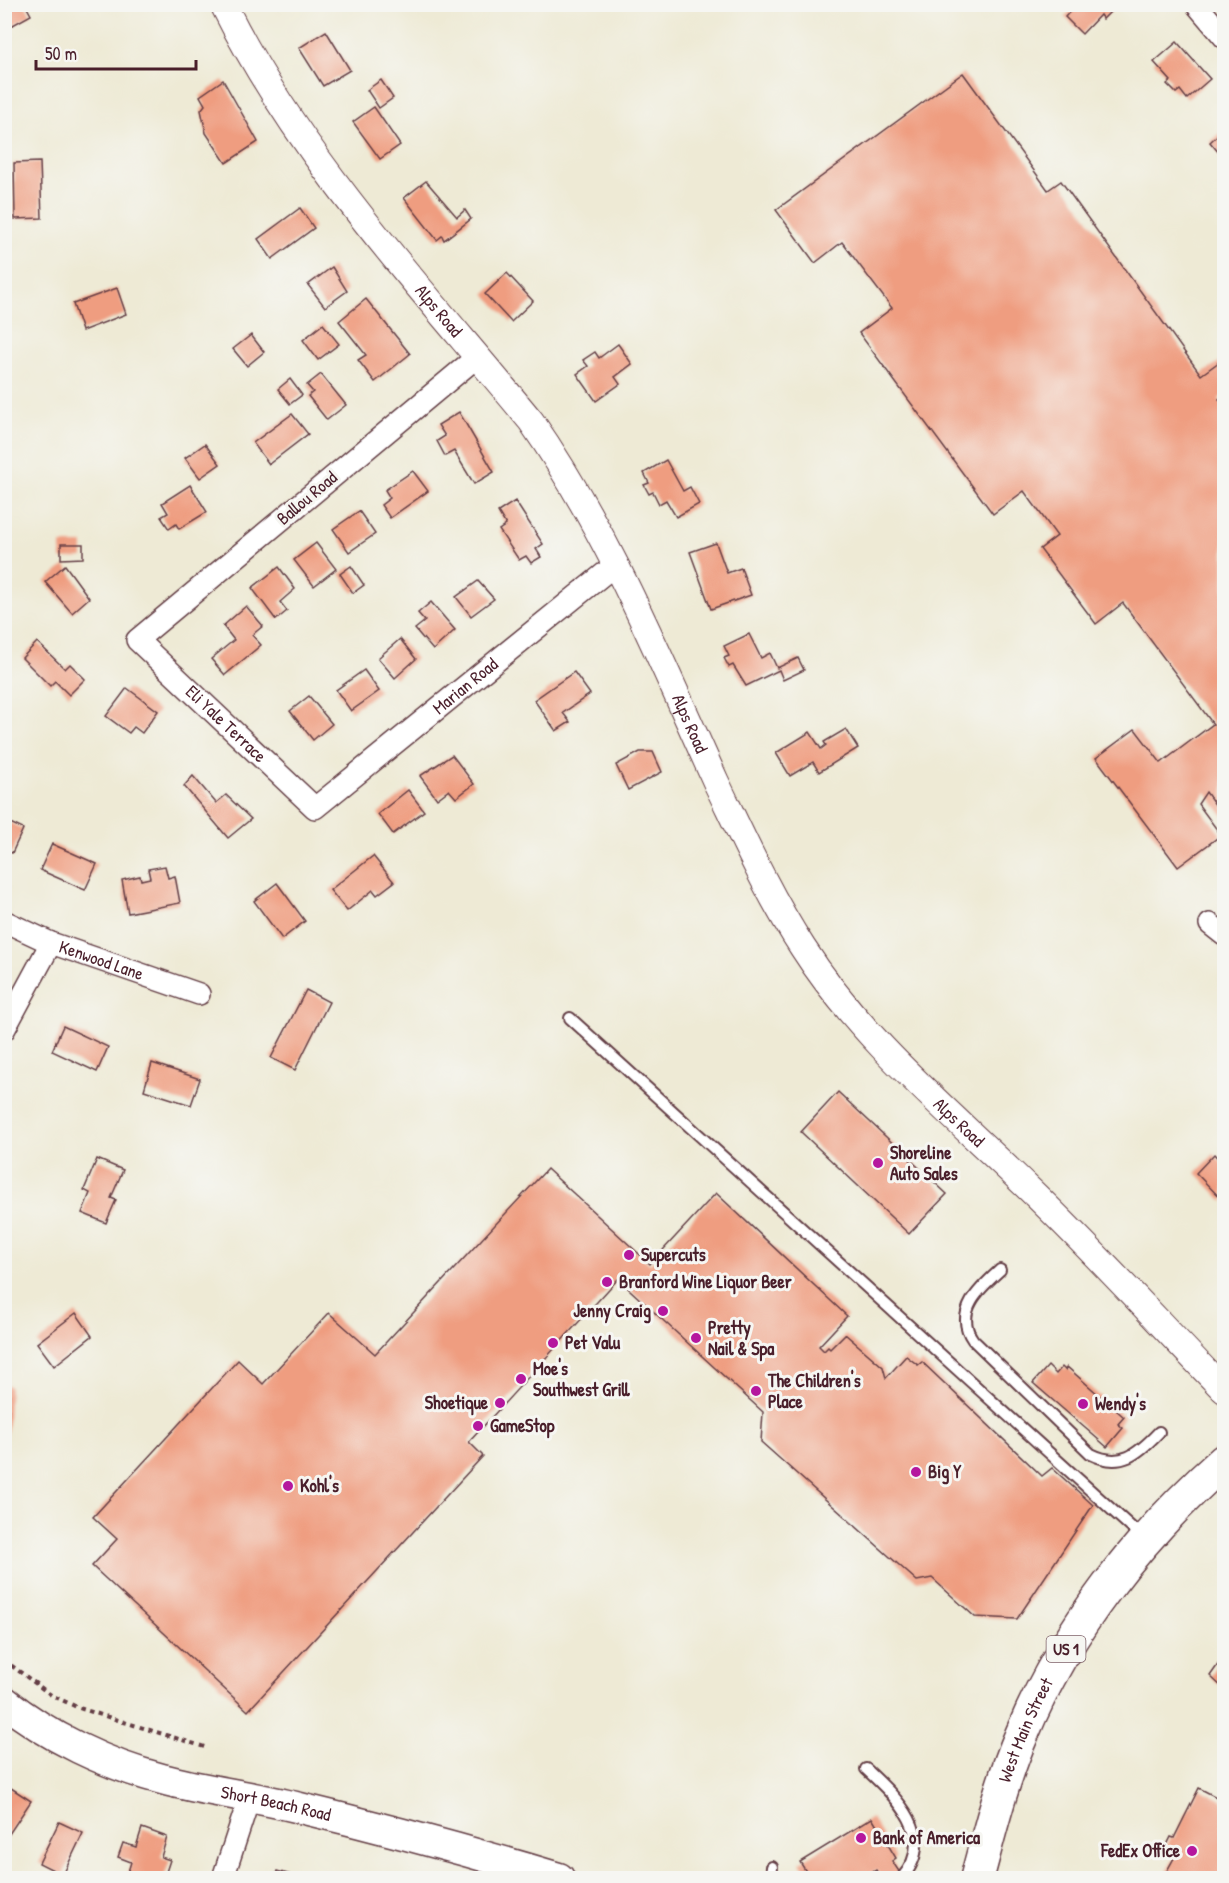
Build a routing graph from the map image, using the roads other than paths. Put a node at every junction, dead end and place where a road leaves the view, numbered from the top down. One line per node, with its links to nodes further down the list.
1 (224, 4): 4 (street, Alps Road)
2 (1196, 4): 3 (street)
3 (1224, 37)
4 (478, 356): 5 (street, Alps Road); 6 (street, Ballou Road)
5 (616, 564): 7 (street, Marian Road); 14 (street, Alps Road)
6 (137, 640): 7 (street, Eli Yale Terrace)
7 (315, 808)
8 (4, 921): 9 (street, Kenwood Lane)
9 (51, 943): 10 (street, Kenwood Lane); 12 (street)
10 (199, 994)
11 (570, 1018): 17 (lane)
12 (4, 1030)
13 (1000, 1270): 15 (lane)
14 (1224, 1390)
15 (1159, 1432)
16 (1224, 1461): 17 (main road, West Main Street / US 1)
17 (1144, 1539): 26 (main road, West Main Street / US 1)
18 (4, 1701): 20 (main road, Short Beach Road)
19 (866, 1769): 25 (lane)
20 (250, 1796): 22 (street); 23 (main road, Short Beach Road)
21 (772, 1867): 24 (lane)
22 (223, 1878)
23 (559, 1878)
24 (771, 1878)
25 (902, 1878)
26 (977, 1878)

